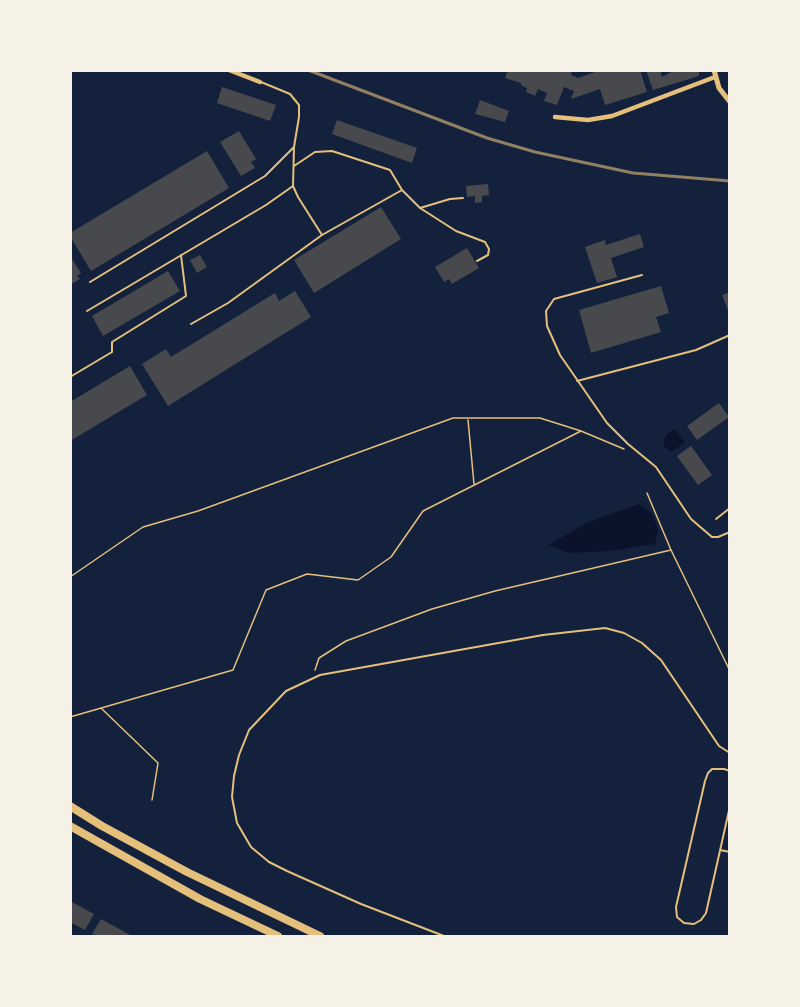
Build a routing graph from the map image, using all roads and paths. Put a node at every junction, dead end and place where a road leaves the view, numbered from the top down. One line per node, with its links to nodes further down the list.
1 (229, 70): 3 (street)
2 (714, 74): 4 (street); 5 (street)
3 (260, 82): 6 (lane)
4 (729, 102)
5 (555, 117)
6 (294, 147): 7 (lane); 16 (lane)
7 (294, 166): 8 (lane); 9 (lane)
8 (293, 186): 12 (lane); 13 (lane)
9 (402, 190): 11 (lane); 12 (lane)
10 (463, 198): 11 (lane)
11 (420, 208): 14 (lane)
12 (322, 235): 18 (lane)
13 (181, 255): 17 (lane); 20 (lane)
14 (477, 261)
15 (642, 275): 21 (lane)
16 (90, 282)
17 (87, 311)
18 (190, 324)
19 (729, 335): 21 (lane)
20 (70, 377)
21 (577, 381): 24 (lane)
22 (468, 418): 23 (path); 25 (path); 31 (path)
23 (580, 431): 24 (path); 25 (path)
24 (640, 453): 29 (lane)
25 (474, 485): 34 (path)
26 (647, 493): 30 (path)
27 (729, 508): 28 (lane)
28 (716, 519)
29 (729, 532)
30 (671, 550): 32 (path); 33 (path)
31 (70, 577)
32 (729, 671)
33 (314, 678): 36 (lane); 46 (lane)
34 (101, 708): 35 (path); 38 (path)
35 (70, 717)
36 (729, 753)
37 (729, 771): 42 (lane)
38 (152, 801)
39 (70, 806): 45 (highway)
40 (729, 806): 42 (lane)
41 (70, 826): 44 (highway)
42 (720, 850): 43 (lane)
43 (729, 852)
44 (278, 936)
45 (320, 936)
46 (444, 936)

